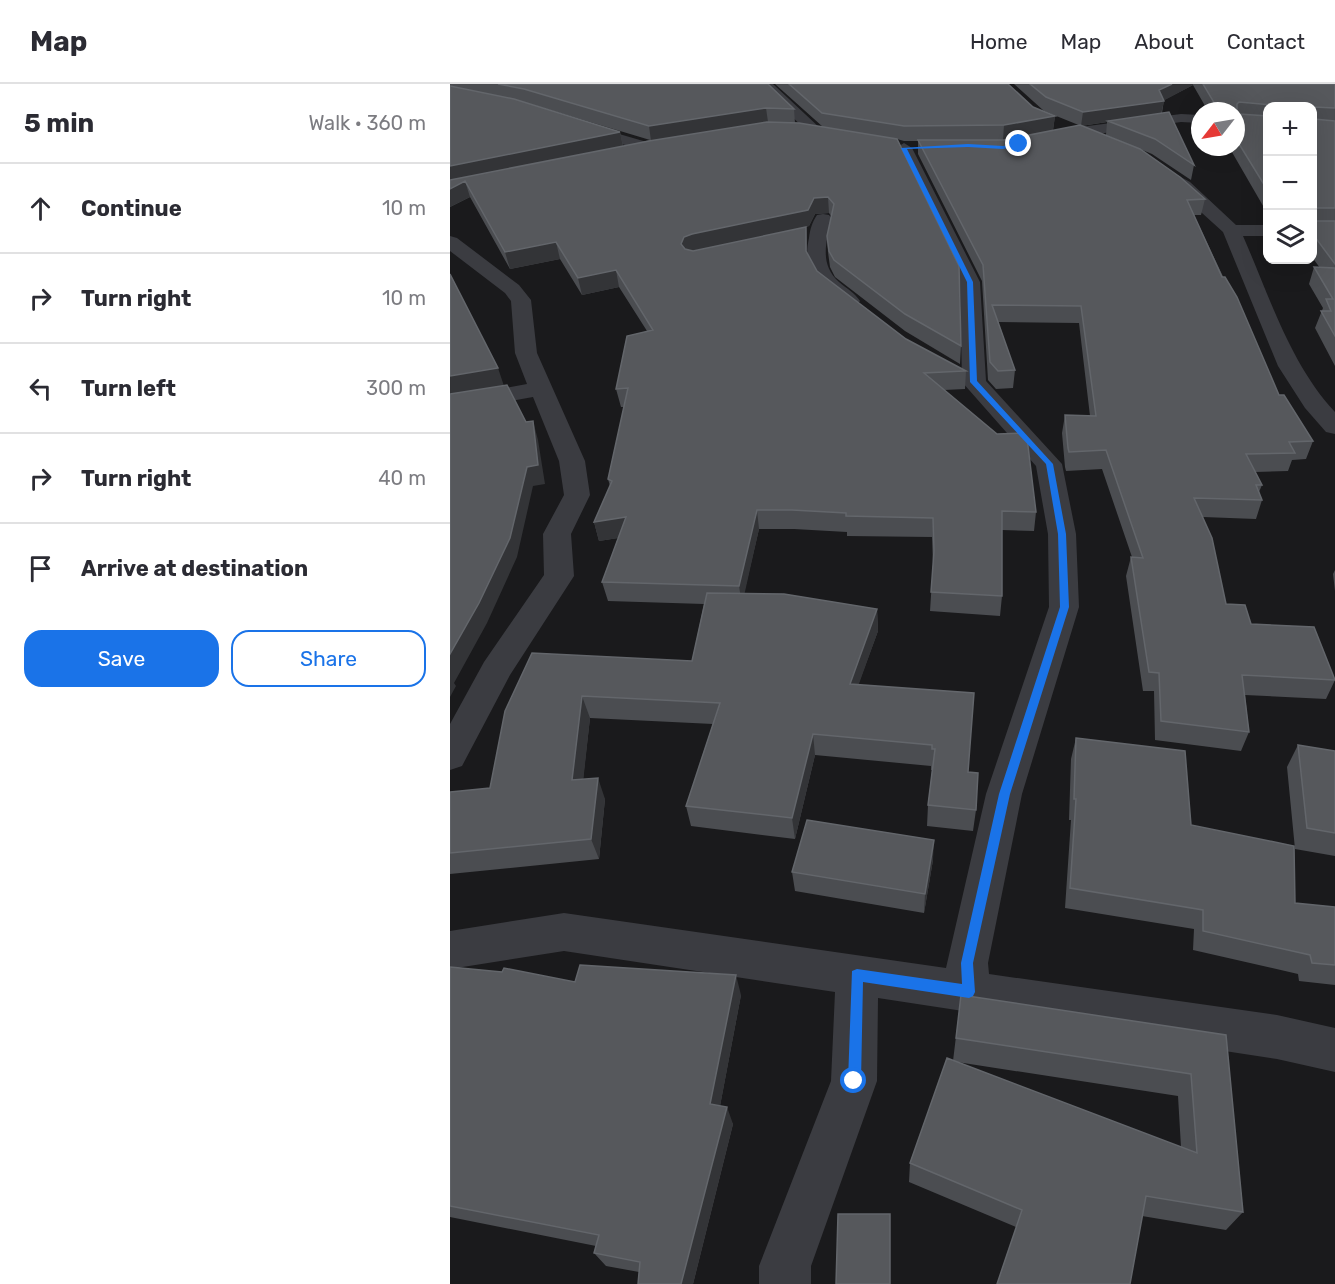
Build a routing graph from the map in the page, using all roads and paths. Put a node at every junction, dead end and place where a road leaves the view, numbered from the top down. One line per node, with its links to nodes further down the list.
1 (765, 84): 5 (street)
2 (1191, 119): 6 (street)
3 (1046, 120): 6 (street)
4 (567, 122): 10 (street)
5 (789, 129)
6 (1080, 133): 7 (street); 8 (street)
7 (1035, 141)
8 (1109, 145)
9 (907, 147): 23 (street)
10 (618, 155)
11 (1155, 166): 12 (street)
12 (1231, 230): 13 (street); 19 (street)
13 (1263, 231)
14 (797, 236): 16 (street)
15 (450, 242): 17 (street)
16 (868, 316)
17 (541, 388): 18 (street); 20 (street)
18 (450, 405)
19 (1335, 427)
20 (450, 756)
21 (450, 950): 22 (street)
22 (857, 975): 23 (street); 25 (street)
23 (969, 992): 24 (street)
24 (1335, 1050)
25 (785, 1284)

